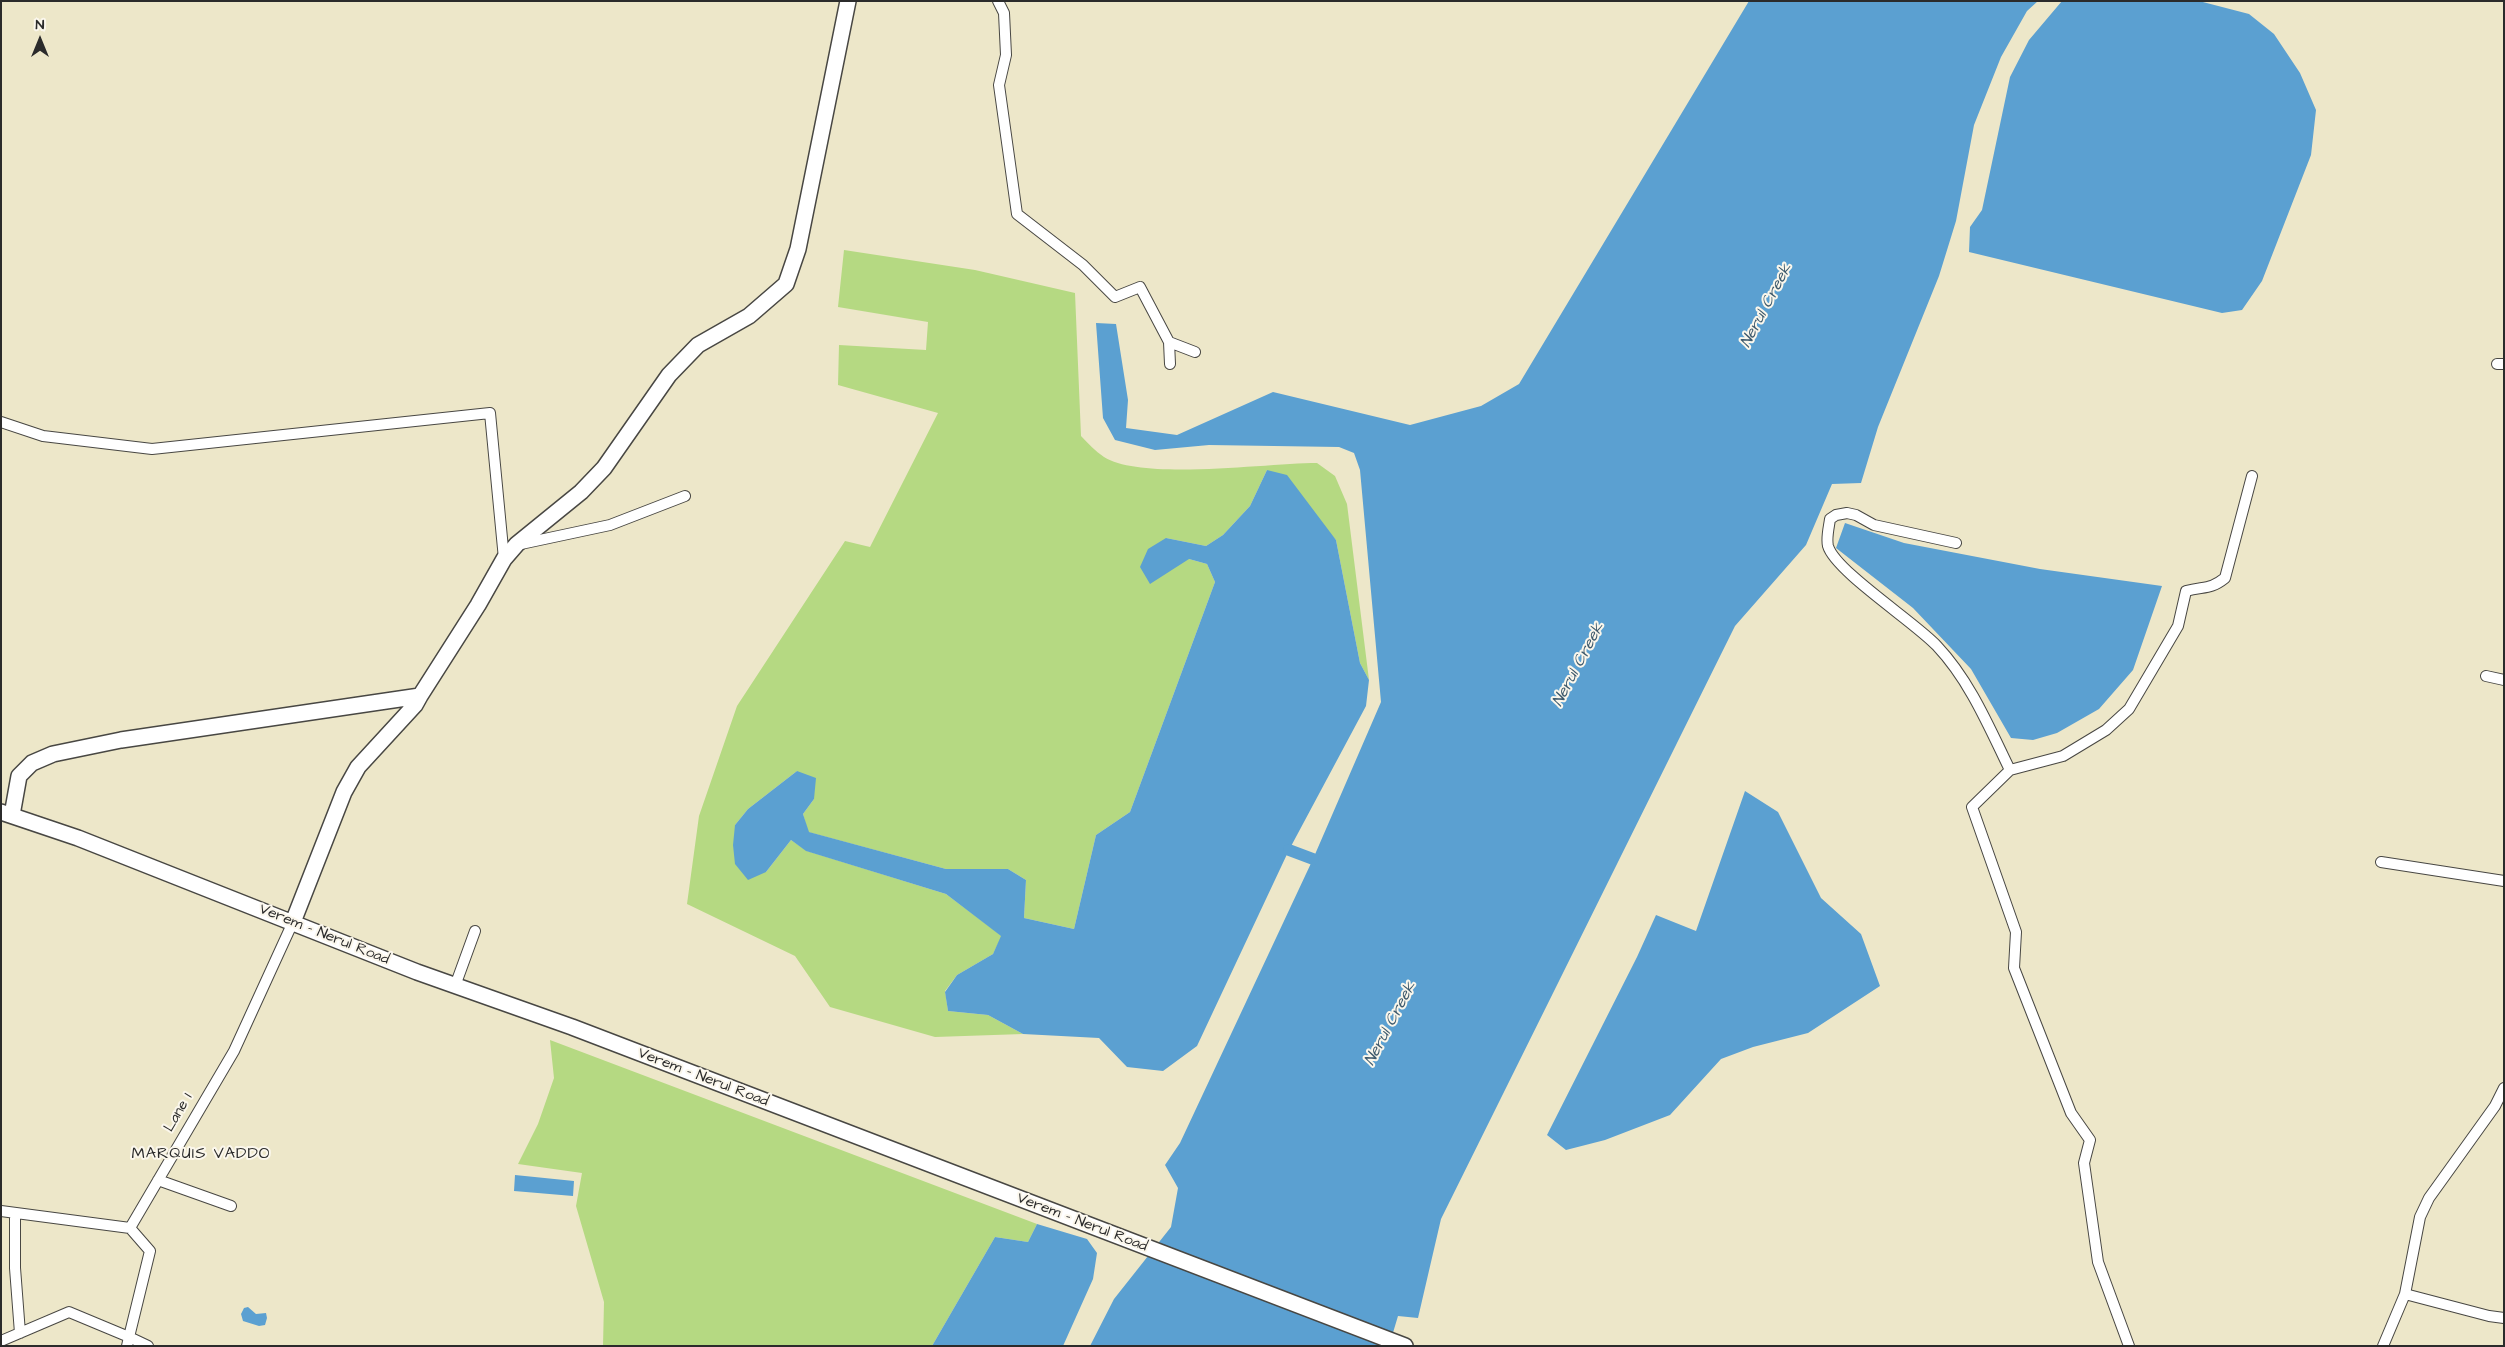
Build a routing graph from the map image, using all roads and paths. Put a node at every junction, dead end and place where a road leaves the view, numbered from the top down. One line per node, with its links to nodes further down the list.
1 (848, 1): 10 (street)
2 (998, 1): 3 (street)
3 (1169, 342): 4 (street); 5 (street)
4 (1195, 352)
5 (1170, 364)
6 (1, 422): 11 (street)
7 (2252, 476): 15 (street)
8 (685, 496): 10 (street)
9 (1956, 542): 15 (street)
10 (517, 544): 11 (street)
11 (504, 559): 14 (street)
12 (2486, 676): 13 (street)
13 (2504, 680)
14 (420, 696): 16 (street); 19 (street)
15 (2010, 770): 35 (street)
16 (6, 813): 19 (street, Verem - Nerul Road)
17 (2381, 862): 18 (street)
18 (2504, 881)
19 (293, 922): 21 (street, Verem - Nerul Road); 23 (street, Lane 1)
20 (475, 931): 21 (street)
21 (455, 986): 34 (street, Verem - Nerul Road)
22 (2504, 1088): 28 (street)
23 (158, 1180): 24 (street); 27 (street, Lane 1)
24 (231, 1206)
25 (1, 1211): 26 (street)
26 (15, 1213): 27 (street); 30 (street)
27 (130, 1228): 32 (street)
28 (2405, 1294): 29 (street); 36 (street)
29 (2504, 1318)
30 (20, 1333): 31 (street); 32 (street)
31 (1, 1341)
32 (128, 1342): 33 (street)
33 (148, 1346)
34 (1405, 1346)
35 (2129, 1346)
36 (2384, 1346)

